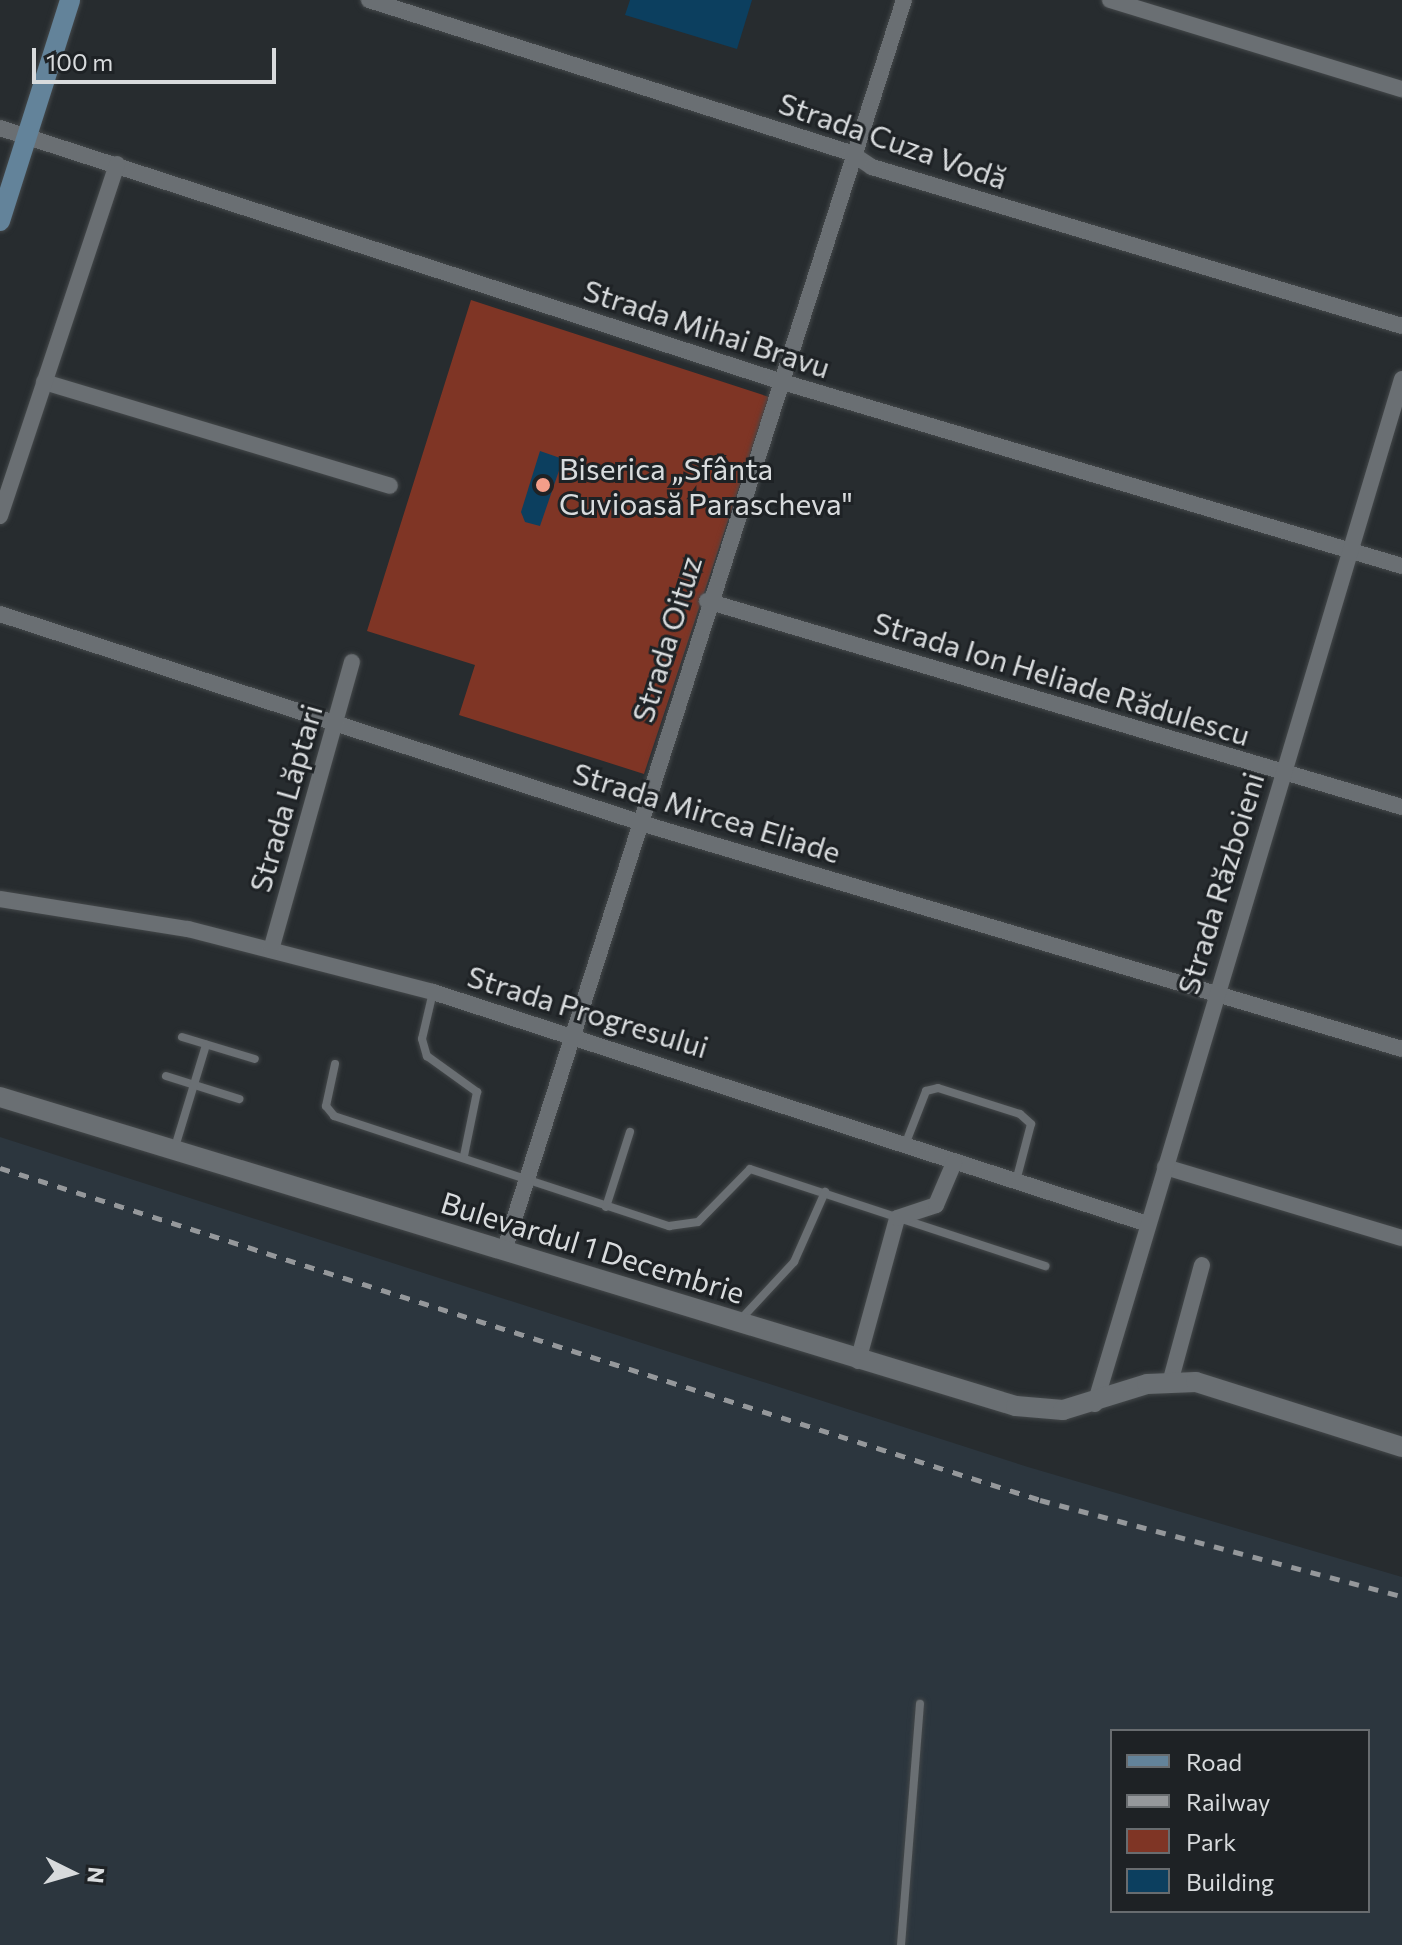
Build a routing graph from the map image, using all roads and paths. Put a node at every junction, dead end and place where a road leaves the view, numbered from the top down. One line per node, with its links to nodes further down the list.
1 (70, 0): 7 (main road)
2 (369, 0): 8 (street, Strada Cuza Vodă)
3 (904, 0): 8 (street, Strada Oituz)
4 (1110, 0): 5 (street)
5 (1402, 89)
6 (0, 128): 7 (street, Strada Mihai Bravu)
7 (28, 136): 9 (street, Strada Mihai Bravu); 10 (main road)
8 (851, 153): 11 (street, Strada Cuza Vodă); 13 (street, Strada Oituz)
9 (117, 164): 13 (street, Strada Mihai Bravu); 14 (street)
10 (0, 221)
11 (1402, 326)
12 (1402, 379): 17 (street, Strada Războieni)
13 (776, 380): 17 (street, Strada Mihai Bravu); 19 (street, Strada Oituz)
14 (44, 382): 15 (street); 16 (street)
15 (390, 486)
16 (0, 516)
17 (1351, 551): 18 (street, Strada Mihai Bravu); 23 (street, Strada Războieni)
18 (1402, 566)
19 (707, 601): 23 (street, Strada Ion Heliade Rădulescu); 25 (street, Strada Oituz)
20 (0, 614): 22 (street, Strada Mircea Eliade)
21 (352, 662): 22 (street, Strada Lăptari)
22 (336, 721): 25 (street, Strada Mircea Eliade); 27 (street, Strada Lăptari)
23 (1283, 773): 24 (street, Strada Ion Heliade Rădulescu); 29 (street, Strada Războieni)
24 (1402, 807)
25 (639, 822): 29 (street, Strada Mircea Eliade); 30 (street, Strada Oituz)
26 (0, 899): 27 (street, Strada Progresului)
27 (271, 950): 28 (street, Strada Progresului)
28 (433, 992): 30 (street, Strada Progresului); 43 (lane)
29 (1215, 996): 33 (street, Strada Mircea Eliade); 45 (street, Strada Războieni)
30 (573, 1034): 41 (street, Strada Progresului); 46 (street, Strada Oituz)
31 (182, 1037): 32 (lane)
32 (206, 1045): 34 (lane); 37 (lane)
33 (1402, 1049)
34 (255, 1059)
35 (335, 1064): 43 (lane)
36 (166, 1076): 37 (lane)
37 (193, 1085): 39 (lane); 42 (lane)
38 (0, 1097): 42 (street, Bulevardul 1 Decembrie)
39 (239, 1099)
40 (630, 1132): 49 (lane)
41 (905, 1145): 44 (street, Strada Progresului); 47 (lane)
42 (174, 1150): 53 (street, Bulevardul 1 Decembrie)
43 (464, 1156): 46 (lane)
44 (954, 1163): 47 (street, Strada Progresului); 50 (street)
45 (1165, 1167): 51 (street, Strada Războieni); 52 (street)
46 (527, 1175): 49 (lane); 53 (street, Strada Oituz)
47 (1016, 1182): 51 (street, Strada Progresului)
48 (825, 1192): 49 (lane); 50 (lane); 56 (lane)
49 (606, 1207)
50 (897, 1218): 55 (lane); 57 (street)
51 (1148, 1224): 59 (street, Strada Războieni)
52 (1402, 1238)
53 (504, 1251): 56 (street, Bulevardul 1 Decembrie)
54 (1202, 1265): 58 (street)
55 (1045, 1266)
56 (738, 1323): 57 (street, Bulevardul 1 Decembrie)
57 (858, 1361): 59 (street, Bulevardul 1 Decembrie)
58 (1171, 1379): 59 (street, Bulevardul 1 Decembrie); 60 (street)
59 (1095, 1404)
60 (1402, 1447)
61 (920, 1704): 62 (lane)
62 (901, 1945)

